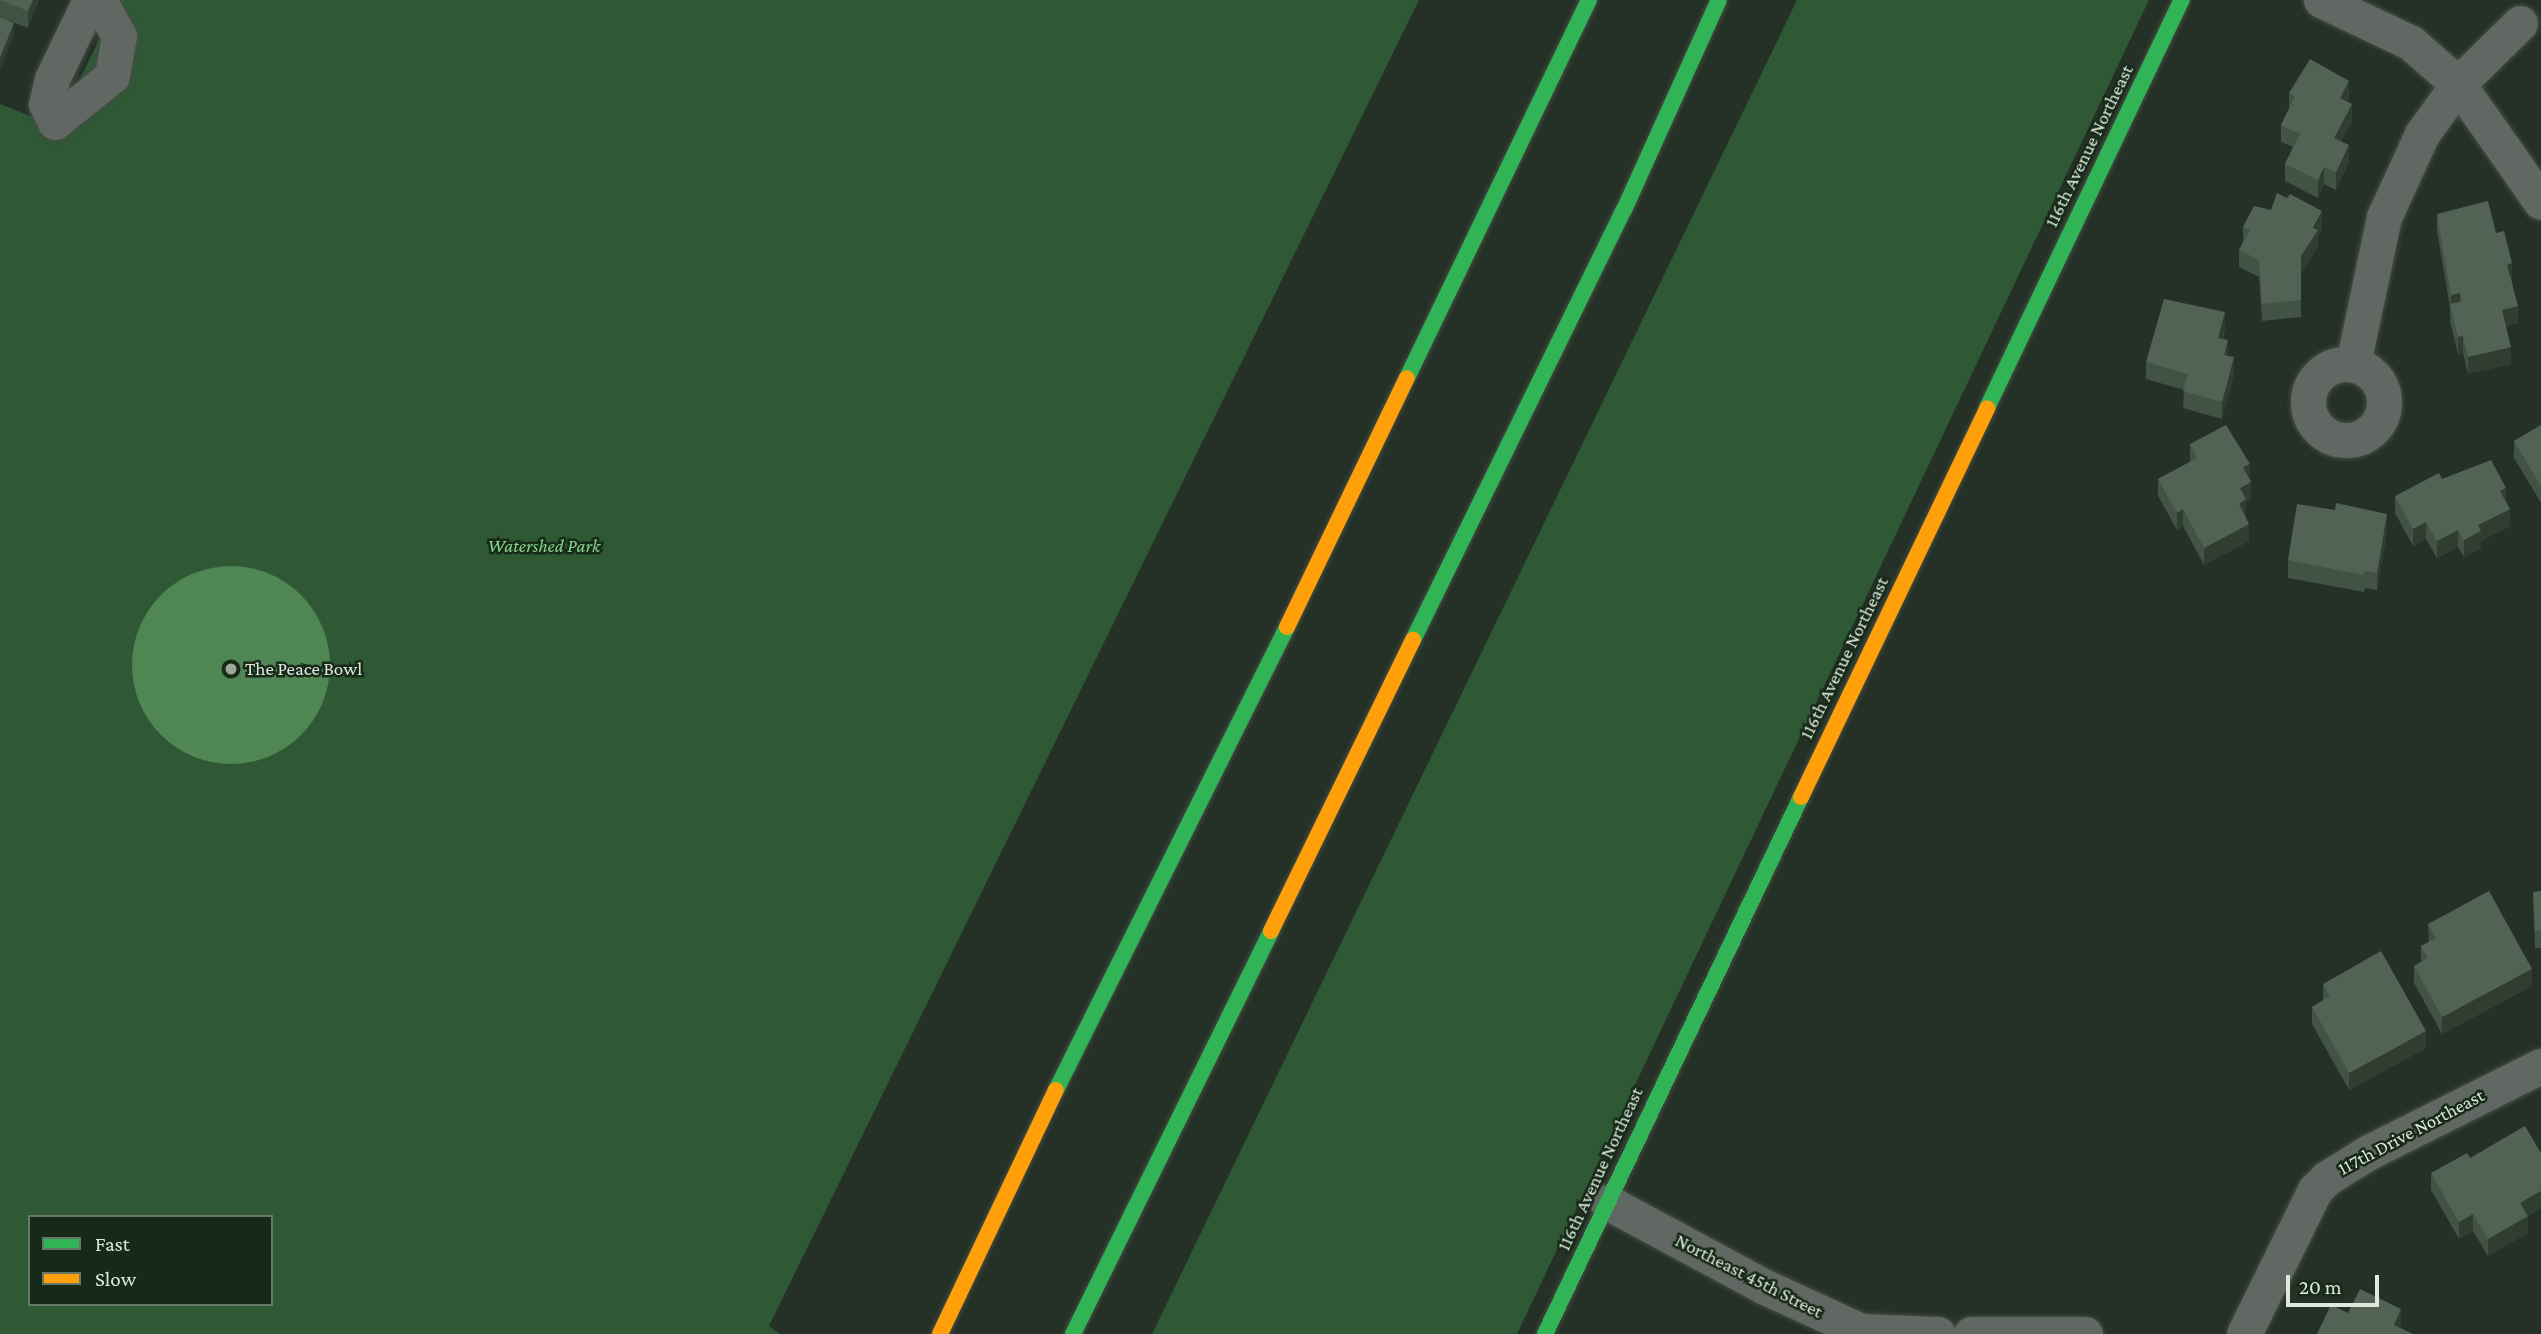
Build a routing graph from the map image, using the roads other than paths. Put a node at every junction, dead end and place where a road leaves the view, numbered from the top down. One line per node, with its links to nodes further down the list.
1 (90, 0): 2 (street)
2 (99, 0)
3 (1590, 0): 13 (main road)
4 (1718, 0): 14 (main road)
5 (2182, 0): 12 (main road, 116th Avenue Northeast)
6 (2321, 0): 8 (street)
7 (2523, 19): 8 (street)
8 (2458, 84): 9 (street); 10 (street)
9 (2541, 202)
10 (2353, 364)
11 (2541, 1066): 19 (street, 117th Drive Northeast)
12 (1608, 1202): 15 (main road, 116th Avenue Northeast); 16 (street, Northeast 45th Street)
13 (940, 1334)
14 (1073, 1334)
15 (1545, 1334)
16 (1938, 1334)
17 (1971, 1334): 18 (street)
18 (2085, 1334)
19 (2244, 1334)

